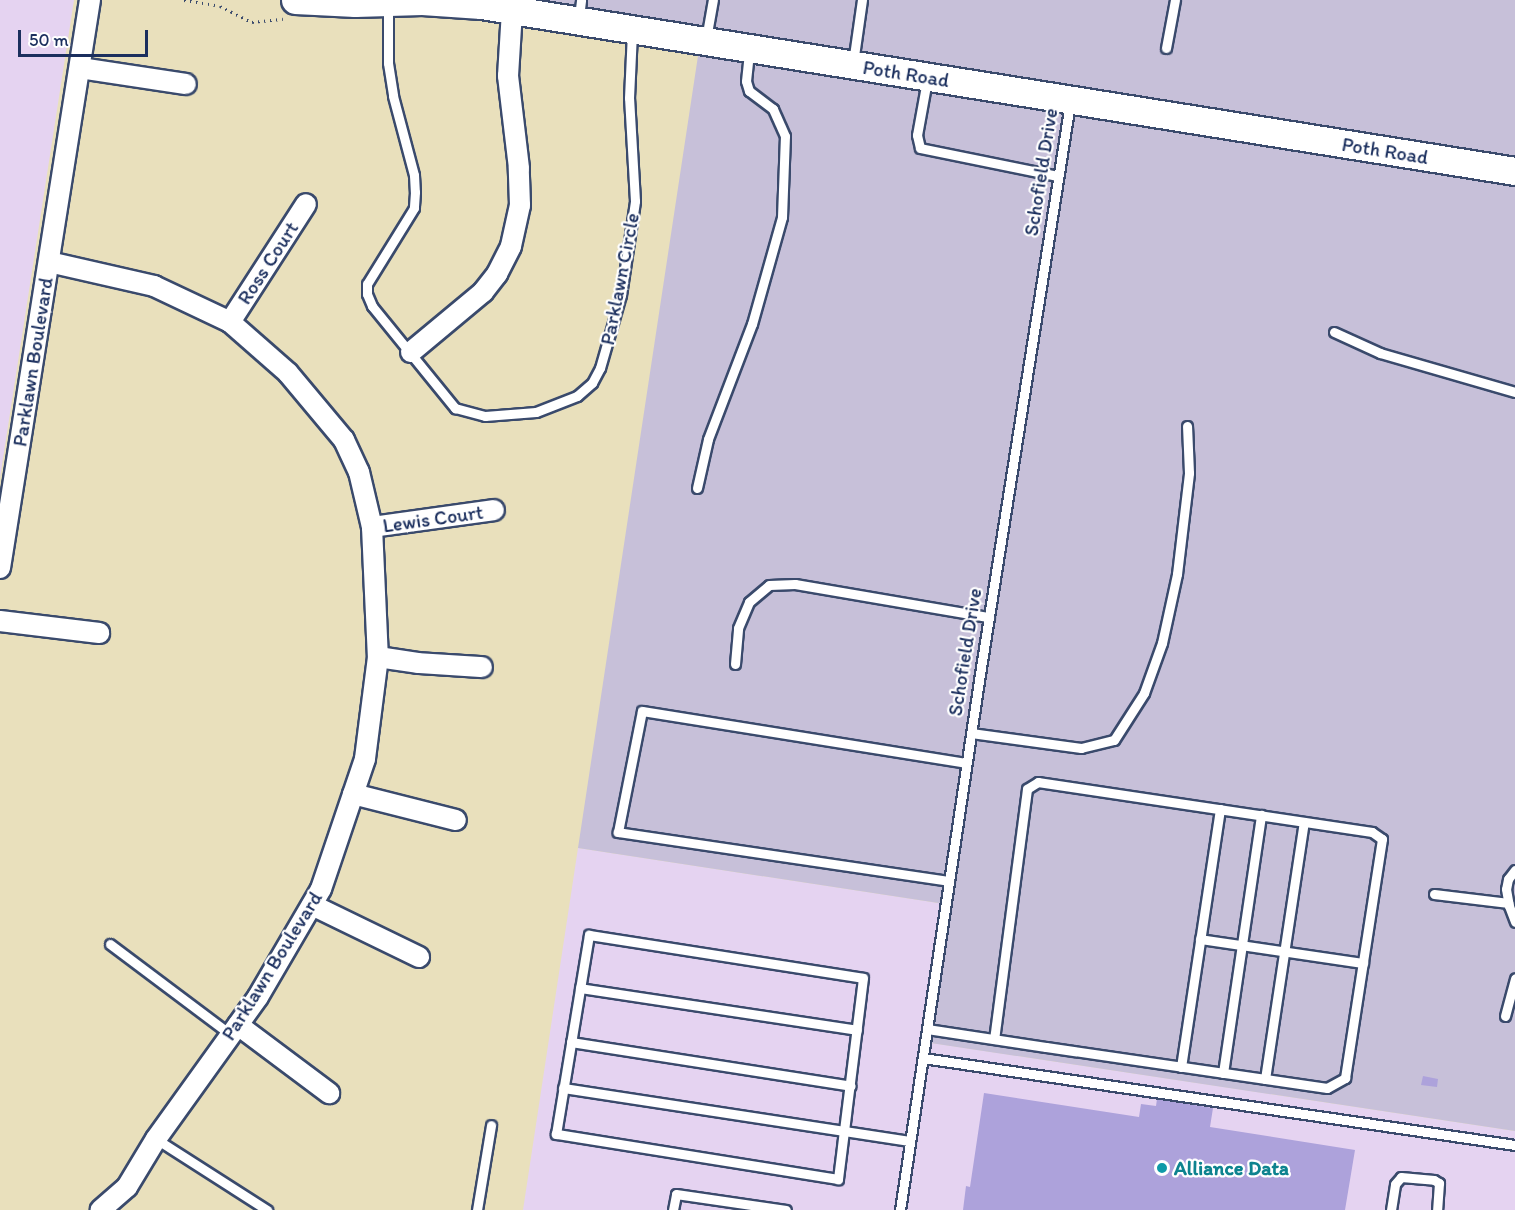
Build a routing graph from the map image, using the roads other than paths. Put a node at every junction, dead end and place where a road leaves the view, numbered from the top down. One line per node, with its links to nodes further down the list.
1 (90, 0): 15 (street, Parklawn Boulevard)
2 (295, 0): 6 (street, Poth Road)
3 (713, 0): 11 (lane)
4 (862, 0): 14 (lane)
5 (1175, 0): 13 (lane)
6 (322, 1): 7 (street, Poth Road)
7 (388, 2): 8 (street, Poth Road); 25 (lane, Parklawn Circle)
8 (512, 10): 9 (street, Poth Road); 25 (street)
9 (580, 10): 10 (street, Poth Road)
10 (632, 28): 11 (street, Poth Road); 25 (lane, Parklawn Circle)
11 (706, 40): 12 (street, Poth Road)
12 (750, 48): 14 (street, Poth Road); 28 (lane)
13 (1166, 48)
14 (852, 65): 16 (street, Poth Road)
15 (80, 68): 17 (street); 22 (street, Parklawn Boulevard)
16 (927, 77): 18 (street, Poth Road); 20 (lane)
17 (186, 84)
18 (1070, 100): 19 (street, Poth Road); 20 (lane, Schofield Drive)
19 (1515, 171)
20 (1058, 176): 32 (lane, Schofield Drive)
21 (306, 204): 23 (street, Ross Court)
22 (49, 262): 23 (street, Parklawn Boulevard); 31 (street, Parklawn Boulevard)
23 (230, 322): 30 (street, Parklawn Boulevard)
24 (1334, 332): 26 (lane)
25 (411, 352)
26 (1515, 392)
27 (1187, 426): 38 (lane)
28 (697, 488)
29 (494, 510): 30 (street, Lewis Court)
30 (372, 528): 35 (street, Parklawn Boulevard)
31 (0, 568)
32 (989, 617): 36 (lane); 38 (lane, Schofield Drive)
33 (0, 621): 34 (street)
34 (99, 633)
35 (378, 657): 37 (street); 40 (street, Parklawn Boulevard)
36 (735, 664)
37 (482, 667)
38 (971, 733): 39 (lane, Schofield Drive)
39 (966, 764): 46 (lane, Schofield Drive); 46 (lane)
40 (353, 794): 43 (street); 49 (street, Parklawn Boulevard)
41 (1220, 809): 42 (lane); 51 (lane); 63 (lane)
42 (1261, 815): 44 (lane); 53 (lane)
43 (456, 820)
44 (1304, 822): 54 (lane); 56 (lane)
45 (1515, 870): 48 (lane)
46 (949, 881): 60 (lane, Schofield Drive)
47 (1434, 894): 48 (lane)
48 (1508, 903): 50 (lane)
49 (312, 905): 55 (street); 61 (street, Parklawn Boulevard)
50 (1515, 922)
51 (1200, 939): 53 (lane); 66 (lane)
52 (110, 944): 61 (lane)
53 (1242, 946): 54 (lane); 67 (lane)
54 (1284, 952): 56 (lane); 68 (lane)
55 (419, 957)
56 (1363, 963): 68 (lane)
57 (1515, 978): 59 (lane)
58 (580, 988): 62 (lane); 62 (lane); 64 (lane)
59 (1505, 1016)
60 (927, 1029): 63 (lane); 65 (lane, Schofield Drive)
61 (234, 1030): 71 (street); 74 (street, Parklawn Boulevard)
62 (857, 1030): 69 (lane)
63 (994, 1039): 66 (lane)
64 (571, 1042): 69 (lane); 70 (lane)
65 (923, 1058): 75 (lane, Schofield Drive); 76 (lane)
66 (1181, 1067): 67 (lane)
67 (1223, 1073): 68 (lane)
68 (1265, 1079)
69 (850, 1086): 73 (lane)
70 (563, 1088): 73 (lane); 73 (lane)
71 (329, 1093)
72 (491, 1125): 79 (lane)
73 (845, 1131): 75 (lane)
74 (156, 1139): 77 (street, Parklawn Boulevard); 78 (lane)
75 (910, 1141): 82 (lane, Schofield Drive)
76 (1515, 1145)
77 (100, 1209)
78 (267, 1210)
79 (477, 1210)
80 (673, 1210): 81 (lane)
81 (786, 1210)
82 (900, 1210)
83 (1391, 1210): 84 (lane)
84 (1437, 1210)

